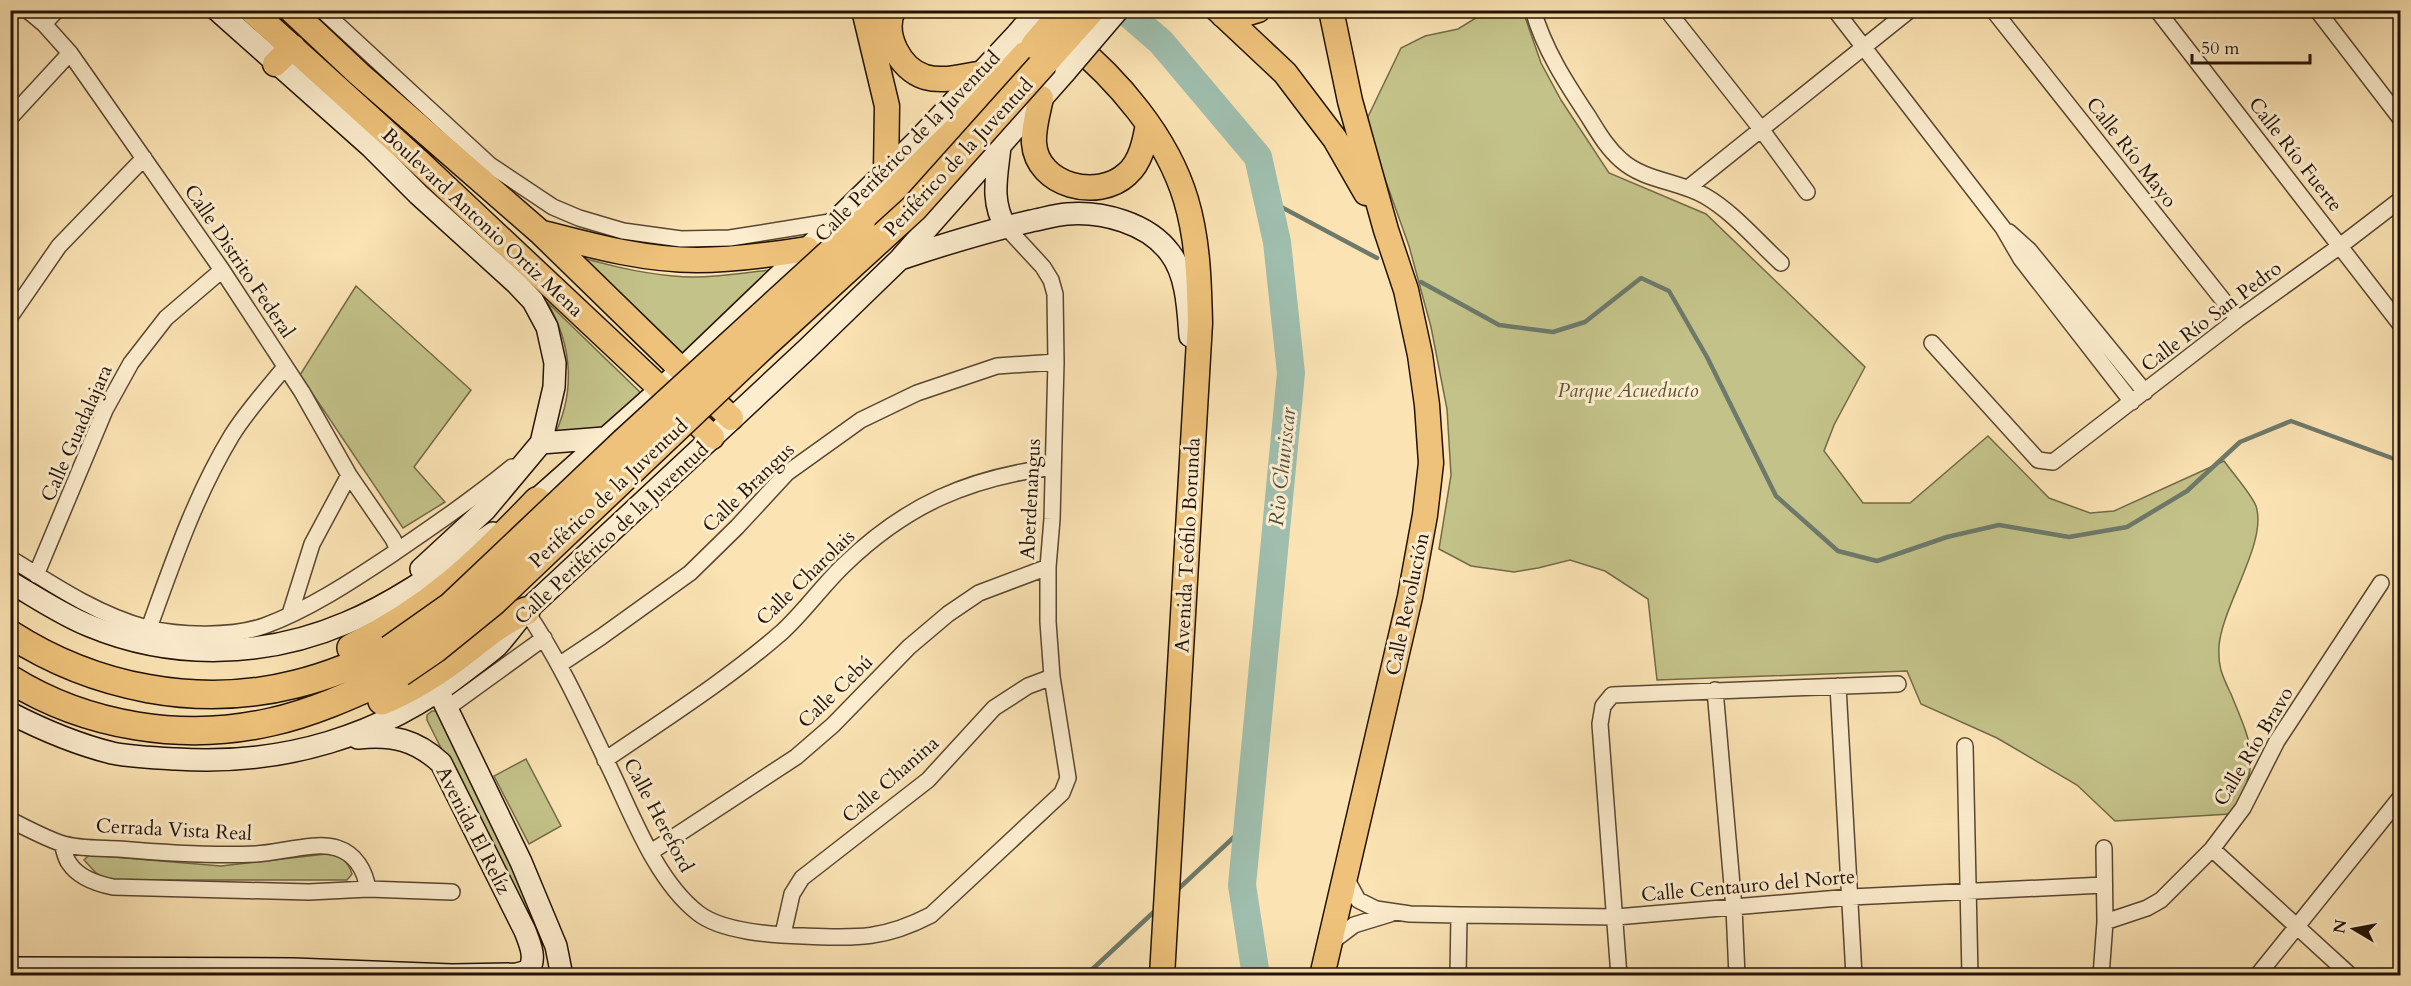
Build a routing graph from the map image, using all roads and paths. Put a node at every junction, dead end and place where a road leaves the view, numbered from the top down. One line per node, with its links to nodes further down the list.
1 (27, 10): 24 (street, Calle Distrito Federal)
2 (57, 10): 24 (street)
3 (218, 10): 28 (main road, Boulevard Antonio Ortiz Mena)
4 (251, 10): 28 (main road, Boulevard Antonio Ortiz Mena)
5 (291, 10): 44 (main road, Boulevard Antonio Ortiz Mena)
6 (322, 10): 41 (street)
7 (864, 10): 37 (main road)
8 (893, 10): 29 (main road)
9 (1029, 10): 33 (main road, Avenida Teófilo Borunda)
10 (1037, 10): 25 (main road, bridge)
11 (1065, 10): 25 (highway, bridge)
12 (1091, 10): 79 (highway, Periférico de la Juventud, bridge)
13 (1118, 10): 30 (main road, Calle Periférico de la Juventud, bridge)
14 (1258, 10): 23 (main road)
15 (1331, 10): 43 (main road)
16 (1533, 10): 38 (street)
17 (1667, 10): 34 (street)
18 (1835, 10): 26 (street)
19 (1910, 10): 26 (street)
20 (1993, 10): 51 (street, Calle Río Mayo)
21 (2157, 10): 45 (street, Calle Río Fuerte)
22 (2317, 10): 32 (street)
23 (1220, 13): 43 (main road)
24 (44, 24): 27 (street, Calle Distrito Federal)
25 (1027, 39): 29 (main road, Calle Periférico de la Juventud); 41 (highway, Calle Periférico de la Juventud)
26 (1864, 47): 34 (street); 58 (street)
27 (70, 53): 31 (street); 36 (street, Calle Distrito Federal)
28 (284, 56): 57 (main road, Boulevard Antonio Ortiz Mena); 63 (main road, Boulevard Antonio Ortiz Mena)
29 (978, 74): 37 (main road, Calle Periférico de la Juventud)
30 (1041, 98): 33 (main road); 35 (main road, Calle Periférico de la Juventud)
31 (10, 118)
32 (2400, 118)
33 (1148, 124): 60 (main road, Avenida Teófilo Borunda)
34 (1761, 129): 38 (street); 39 (street)
35 (1000, 147): 42 (main road); 47 (main road, Calle Periférico de la Juventud)
36 (144, 158): 49 (street, Calle Distrito Federal); 50 (street)
37 (886, 172): 41 (main road, Calle Periférico de la Juventud)
38 (1688, 188): 48 (street)
39 (1807, 192)
40 (2400, 200): 45 (street, Calle Río San Pedro)
41 (848, 223): 46 (main road, Calle Periférico de la Juventud); 79 (highway, Periférico de la Juventud, bridge)
42 (1006, 227): 47 (main road); 54 (street, Aberdenangus); 60 (main road)
43 (1386, 230): 100 (main road, Calle Revolución)
44 (540, 232): 46 (main road); 56 (main road, Boulevard Antonio Ortiz Mena)
45 (2340, 246): 51 (street, Calle Río San Pedro); 52 (street, Calle Río Fuerte)
46 (807, 249): 56 (main road, Calle Periférico de la Juventud)
47 (900, 259): 59 (main road, Calle Periférico de la Juventud)
48 (1781, 263)
49 (222, 270): 55 (street, Calle Distrito Federal); 70 (street, Calle Guadalajara)
50 (10, 317)
51 (2238, 319): 58 (street, Calle Río San Pedro)
52 (2400, 324)
53 (1932, 343): 58 (street, Calle Río San Pedro)
54 (1056, 362): 64 (street, Aberdenangus); 80 (street, Calle Brangus)
55 (285, 367): 65 (street, Calle Distrito Federal); 76 (street)
56 (680, 370): 57 (main road, Calle Periférico de la Juventud); 59 (main road, Boulevard Antonio Ortiz Mena)
57 (661, 389): 61 (main road, Boulevard Antonio Ortiz Mena); 62 (main road, Calle Periférico de la Juventud)
58 (2138, 397)
59 (731, 418): 61 (main road, Calle Periférico de la Juventud)
60 (1193, 422): 118 (main road, Avenida Teófilo Borunda)
61 (712, 437): 74 (main road, Calle Periférico de la Juventud)
62 (604, 438): 63 (main road); 66 (main road, Calle Periférico de la Juventud)
63 (541, 443): 67 (street); 73 (main road)
64 (1053, 467): 69 (street, Aberdenangus); 92 (street, Calle Charolais)
65 (350, 475): 67 (street, Calle Distrito Federal); 75 (street)
66 (537, 501): 73 (main road, Calle Periférico de la Juventud); 86 (highway)
67 (398, 550): 75 (street)
68 (10, 558): 70 (street)
69 (1048, 567): 81 (street, Aberdenangus); 99 (street, Calle Cebú)
70 (36, 574): 76 (street)
71 (10, 582): 73 (main road, Calle Periférico de la Juventud)
72 (2381, 583): 98 (street, Calle Río Bravo)
73 (381, 606)
74 (526, 611): 78 (street, Calle Hereford); 87 (main road, Calle Periférico de la Juventud); 89 (highway)
75 (290, 614): 76 (street)
76 (149, 628)
77 (10, 633): 86 (highway, Periférico de la Juventud)
78 (544, 638): 80 (street, Calle Hereford); 87 (street)
79 (395, 661): 86 (highway, Periférico de la Juventud); 89 (highway, Periférico de la Juventud)
80 (559, 665): 92 (street, Calle Hereford)
81 (1052, 677): 93 (street, Aberdenangus); 112 (street, Calle Chanina)
82 (10, 679): 89 (highway, Periférico de la Juventud)
83 (1898, 684): 84 (street)
84 (1838, 686): 85 (street); 105 (street)
85 (1715, 690): 106 (street); 109 (street)
86 (251, 692)
87 (443, 700): 90 (main road, Calle Periférico de la Juventud); 117 (main road, Avenida El Relíz)
88 (10, 713): 90 (main road, Calle Periférico de la Juventud)
89 (272, 722)
90 (339, 740): 115 (main road, Avenida El Relíz)
91 (1965, 746): 103 (street)
92 (605, 760): 99 (street, Calle Hereford)
93 (1065, 789): 112 (street, Calle Hereford)
94 (2400, 798): 111 (street)
95 (10, 820): 96 (street, Cerrada Vista Real)
96 (62, 843): 102 (street); 102 (street, Cerrada Vista Real)
97 (2104, 848): 101 (street)
98 (2212, 849): 110 (street, Calle Río Bravo); 111 (street)
99 (651, 852): 112 (street, Calle Hereford)
100 (1344, 876): 107 (street, Calle Centauro del Norte); 113 (main road, Calle Revolución)
101 (2104, 885): 103 (street, Calle Centauro del Norte); 110 (street)
102 (368, 890): 104 (street)
103 (1967, 890): 105 (street, Calle Centauro del Norte); 124 (street)
104 (452, 892)
105 (1851, 897): 106 (street, Calle Centauro del Norte); 123 (street)
106 (1734, 908): 109 (street, Calle Centauro del Norte); 122 (street)
107 (1396, 913): 108 (street, Calle Centauro del Norte); 113 (street, Calle Centauro del Norte)
108 (1459, 915): 109 (street, Calle Centauro del Norte); 120 (street)
109 (1616, 917): 121 (street)
110 (2105, 922): 125 (street)
111 (2297, 927): 126 (street); 127 (street)
112 (783, 934)
113 (1329, 945): 119 (main road, Calle Revolución)
114 (10, 968): 116 (main road)
115 (536, 970): 116 (main road)
116 (293, 972)
117 (562, 975)
118 (1162, 975)
119 (1322, 975)
120 (1458, 975)
121 (1618, 975)
122 (1737, 975)
123 (1854, 975)
124 (1970, 975)
125 (2101, 975)
126 (2257, 975)
127 (2351, 975)

